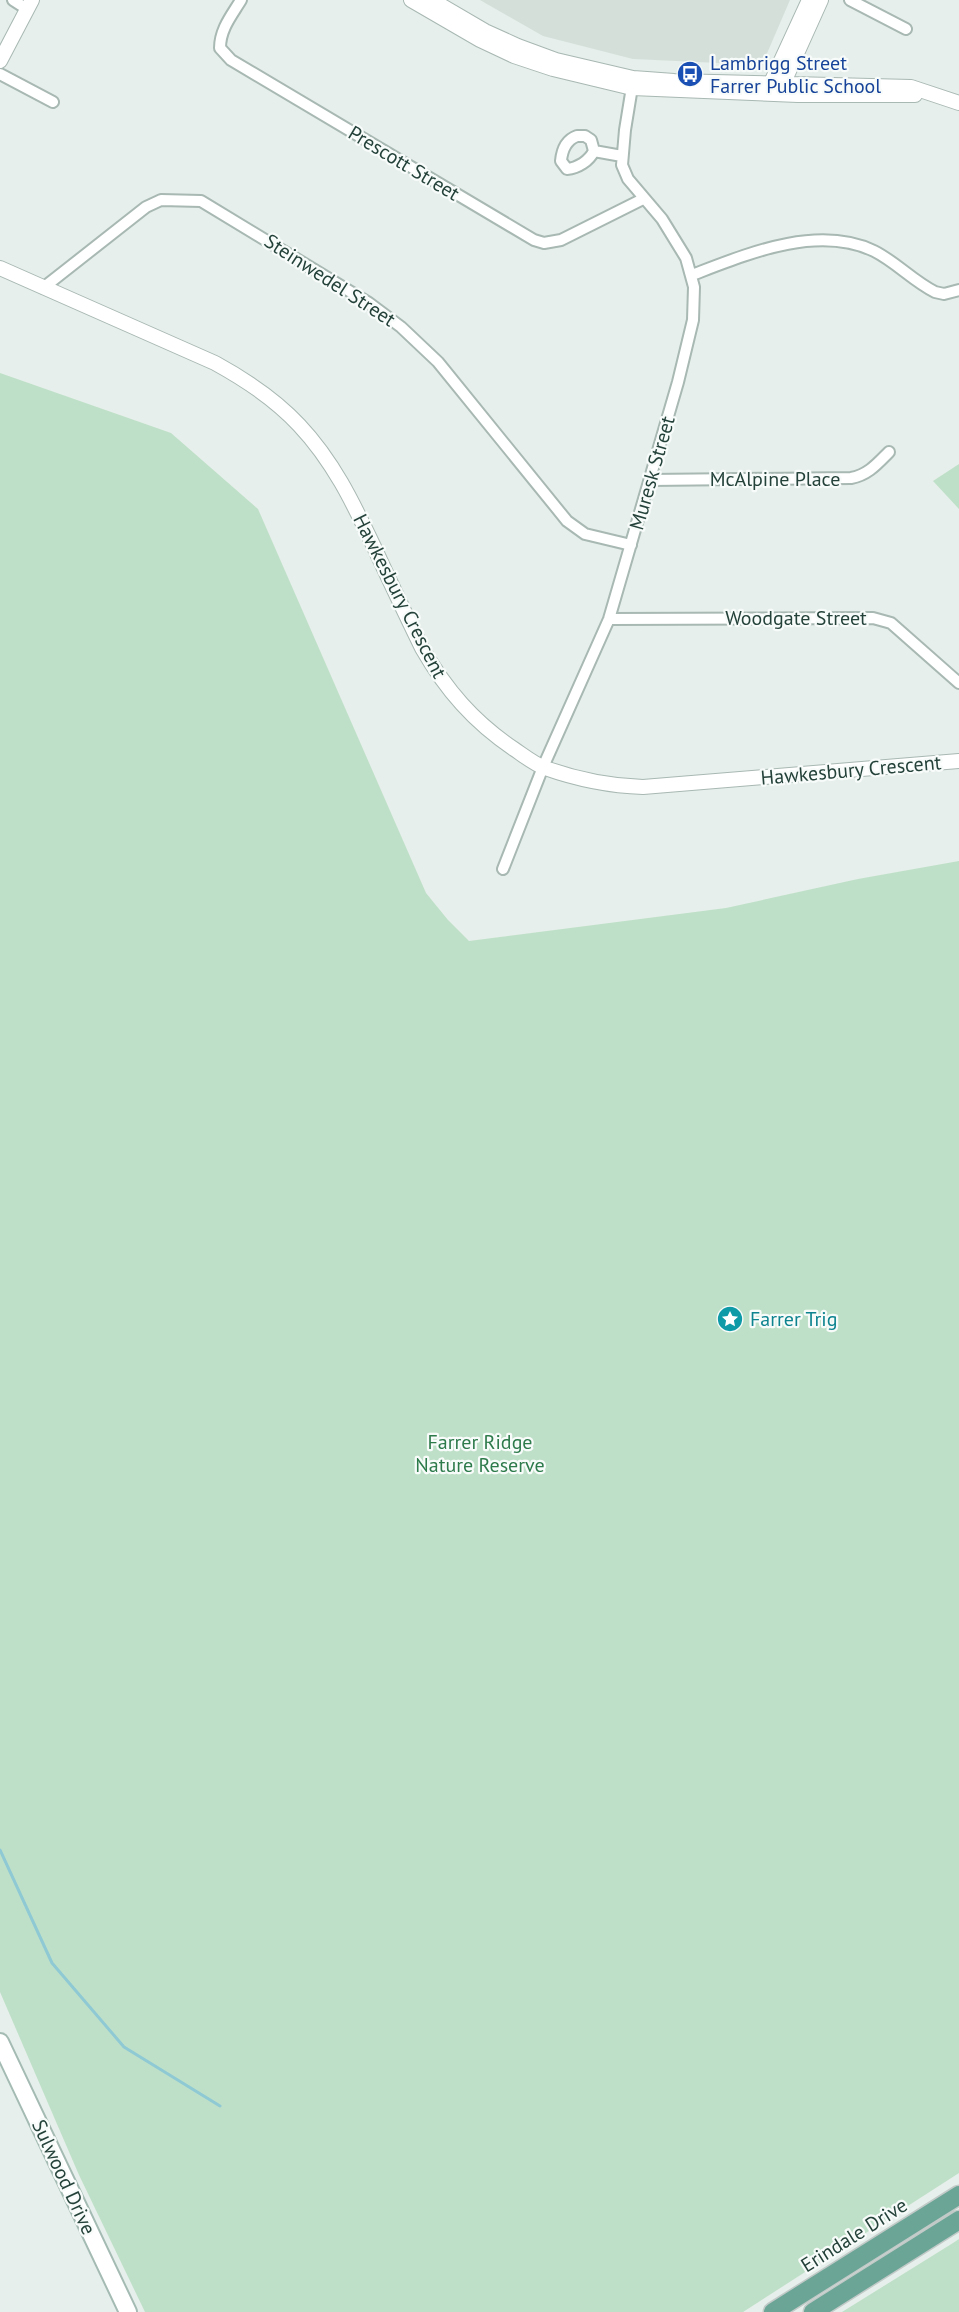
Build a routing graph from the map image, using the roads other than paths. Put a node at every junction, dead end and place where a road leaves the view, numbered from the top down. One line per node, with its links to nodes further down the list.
1 (14, 0): 8 (street)
2 (241, 0): 18 (street, Prescott Street)
3 (411, 0): 12 (street)
4 (432, 0): 12 (street)
5 (809, 0): 13 (street)
6 (821, 0): 13 (street)
7 (850, 0): 9 (street)
8 (29, 4): 10 (street)
9 (906, 29)
10 (0, 61)
11 (0, 74): 14 (street)
12 (632, 83): 13 (street); 17 (street, Muresk Street)
13 (775, 89): 15 (street)
14 (53, 102)
15 (959, 103)
16 (594, 151): 17 (street)
17 (622, 156): 18 (street, Muresk Street)
18 (643, 199): 20 (street, Muresk Street)
19 (0, 268): 21 (street, Hawkesbury Crescent)
20 (692, 275): 22 (street); 24 (street, Muresk Street)
21 (43, 288): 25 (street, Steinwedel Street); 29 (street, Hawkesbury Crescent)
22 (959, 290)
23 (890, 452): 24 (street, McAlpine Place)
24 (650, 480): 25 (street, Muresk Street)
25 (631, 545): 26 (street, Muresk Street)
26 (609, 619): 27 (street, Woodgate Street); 29 (street, Muresk Street)
27 (959, 683)
28 (959, 760): 29 (street, Hawkesbury Crescent)
29 (543, 767): 30 (street, Muresk Street)
30 (503, 869)
31 (0, 2042): 34 (main road, Sulwood Drive)
32 (959, 2195): 35 (main road, Erindale Drive)
33 (959, 2220): 36 (main road)
34 (128, 2312)
35 (773, 2312)
36 (813, 2312)

